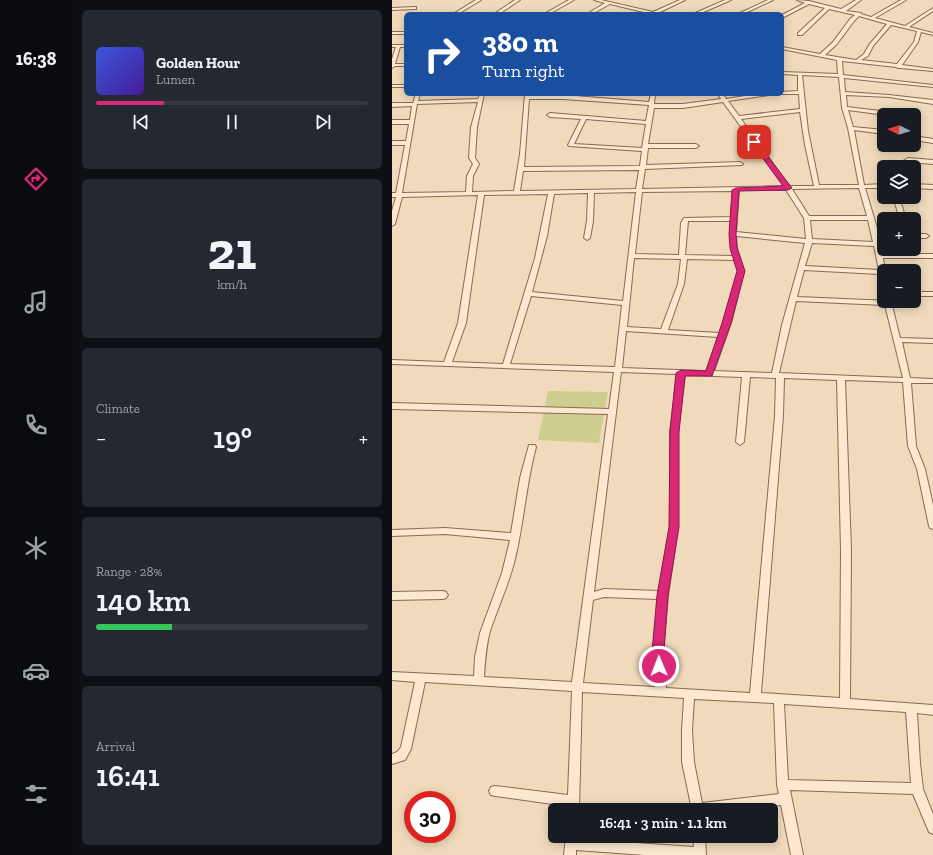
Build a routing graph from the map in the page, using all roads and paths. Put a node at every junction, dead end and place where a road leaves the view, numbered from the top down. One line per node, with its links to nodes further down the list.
1 (479, 0): 20 (street)
2 (518, 0): 21 (street)
3 (572, 0): 22 (street)
4 (596, 0): 12 (street)
5 (683, 0): 26 (street)
6 (729, 0): 27 (street)
7 (771, 0): 28 (street)
8 (800, 0): 13 (street)
9 (818, 0): 13 (street)
10 (859, 0): 19 (street)
11 (904, 0): 31 (street)
12 (609, 3): 16 (street); 23 (street)
13 (810, 3): 14 (street); 30 (street)
14 (828, 7): 19 (street); 37 (street)
15 (415, 8): 17 (street)
16 (637, 8): 24 (street); 25 (street)
17 (392, 9)
18 (933, 9): 33 (street)
19 (842, 11): 29 (street)
20 (458, 12)
21 (499, 12)
22 (550, 12)
23 (593, 12)
24 (634, 12)
25 (652, 12)
26 (658, 12)
27 (700, 12)
28 (744, 12)
29 (859, 14): 31 (street); 43 (street)
30 (784, 16)
31 (872, 18): 32 (street)
32 (890, 23): 33 (street); 45 (street)
33 (906, 26): 34 (street)
34 (919, 30): 38 (street); 48 (street)
35 (392, 33): 36 (street)
36 (404, 33)
37 (800, 34)
38 (933, 34)
39 (392, 46): 41 (street)
40 (404, 46): 41 (street)
41 (398, 47): 47 (street)
42 (784, 48): 43 (street)
43 (821, 56): 44 (street)
44 (839, 59): 45 (street); 52 (street)
45 (857, 61): 48 (street)
46 (404, 65): 47 (street)
47 (392, 66)
48 (898, 66): 49 (street)
49 (933, 70)
50 (784, 73): 51 (street)
51 (800, 74): 52 (street); 56 (street)
52 (841, 76): 55 (street); 58 (street)
53 (392, 86): 54 (street)
54 (404, 86)
55 (933, 86)
56 (800, 92): 57 (street); 71 (street)
57 (784, 93)
58 (843, 93): 66 (street); 70 (street)
59 (417, 96): 67 (street)
60 (527, 96): 69 (street); 91 (street)
61 (653, 96): 69 (street)
62 (722, 96): 65 (street)
63 (754, 96): 65 (street)
64 (481, 97): 67 (street); 104 (street)
65 (725, 100): 69 (street); 75 (street)
66 (933, 102)
67 (415, 103): 68 (street); 77 (street)
68 (392, 104)
69 (652, 105): 78 (street)
70 (845, 108): 72 (street); 79 (street)
71 (802, 110): 75 (street); 94 (street)
72 (877, 112)
73 (550, 115): 74 (street)
74 (585, 117): 78 (street); 86 (street)
75 (738, 118): 97 (street)
76 (392, 122): 77 (street)
77 (412, 122): 83 (street)
78 (649, 123): 86 (street)
79 (850, 128): 80 (street); 95 (street)
80 (877, 131)
81 (921, 139): 82 (street)
82 (933, 141)
83 (408, 143): 84 (street); 106 (street)
84 (392, 144)
85 (696, 146): 86 (street)
86 (646, 148): 90 (street)
87 (921, 161): 88 (street)
88 (933, 162)
89 (740, 164): 90 (street)
90 (643, 167): 91 (street); 99 (street)
91 (520, 169): 103 (street)
92 (877, 186): 95 (street)
93 (921, 186): 96 (street)
94 (817, 187): 95 (street); 97 (street)
95 (862, 187): 108 (street)
96 (933, 187)
97 (788, 188): 98 (street); 107 (street)
98 (736, 190): 99 (street); 109 (street)
99 (639, 191): 101 (street); 118 (street)
100 (551, 192): 101 (street); 103 (street); 127 (street)
101 (591, 192): 115 (street)
102 (480, 193): 103 (street); 104 (street); 140 (street)
103 (517, 193)
104 (469, 194): 106 (street)
105 (392, 195): 106 (street)
106 (400, 195): 110 (street)
107 (807, 218): 108 (street); 116 (street)
108 (871, 218): 111 (street)
109 (733, 219): 112 (street); 122 (street)
110 (392, 224)
111 (874, 230): 117 (street)
112 (733, 234): 116 (street); 123 (street)
113 (921, 236): 114 (street)
114 (926, 236)
115 (587, 238)
116 (809, 241): 117 (street); 125 (street)
117 (877, 244)
118 (631, 256): 122 (street); 132 (street)
119 (879, 256): 124 (street)
120 (921, 256): 121 (street)
121 (933, 256)
122 (683, 257): 123 (street); 135 (street)
123 (738, 258): 136 (street)
124 (880, 264)
125 (802, 268): 126 (street); 130 (street)
126 (877, 272)
127 (529, 294): 132 (street); 141 (street)
128 (921, 294): 129 (street)
129 (933, 294)
130 (793, 299): 131 (street); 146 (street)
131 (877, 302)
132 (626, 303): 134 (street)
133 (890, 308): 137 (street)
134 (623, 329): 135 (street); 142 (street)
135 (664, 332): 136 (street)
136 (722, 335): 144 (street)
137 (898, 340): 138 (street); 148 (street)
138 (933, 341)
139 (392, 362): 140 (street)
140 (446, 364): 141 (street)
141 (506, 366): 142 (street)
142 (618, 370): 143 (street); 151 (street)
143 (681, 373): 144 (street); 158 (street)
144 (709, 374): 145 (street)
145 (746, 375): 146 (street); 152 (street)
146 (777, 376): 147 (street); 167 (street)
147 (841, 378): 148 (street); 169 (street)
148 (907, 380): 149 (street); 154 (street)
149 (933, 381)
150 (392, 406): 151 (street)
151 (613, 412): 160 (street)
152 (740, 442)
153 (532, 447): 156 (street)
154 (933, 526)
155 (392, 533): 156 (street)
156 (514, 538): 163 (street)
157 (443, 595): 159 (street)
158 (663, 595): 160 (street); 165 (street)
159 (392, 596)
160 (588, 597): 164 (street)
161 (392, 676): 162 (street)
162 (421, 678): 163 (street); 172 (street)
163 (478, 681): 164 (street)
164 (577, 687): 165 (street); 178 (street)
165 (661, 692): 166 (street)
166 (689, 694): 167 (street); 179 (street)
167 (755, 698): 168 (street)
168 (779, 699): 169 (street); 173 (street)
169 (845, 703): 170 (street)
170 (911, 708): 171 (street); 174 (street)
171 (933, 710)
172 (392, 759)
173 (783, 785): 174 (street); 176 (street)
174 (917, 789): 181 (street)
175 (495, 791): 177 (street)
176 (785, 799): 180 (street); 185 (street)
177 (557, 803)
178 (573, 803)
179 (697, 803)
180 (750, 803)
181 (933, 828)
182 (699, 843): 184 (street)
183 (571, 845): 184 (street)
184 (700, 854)
185 (797, 855)

